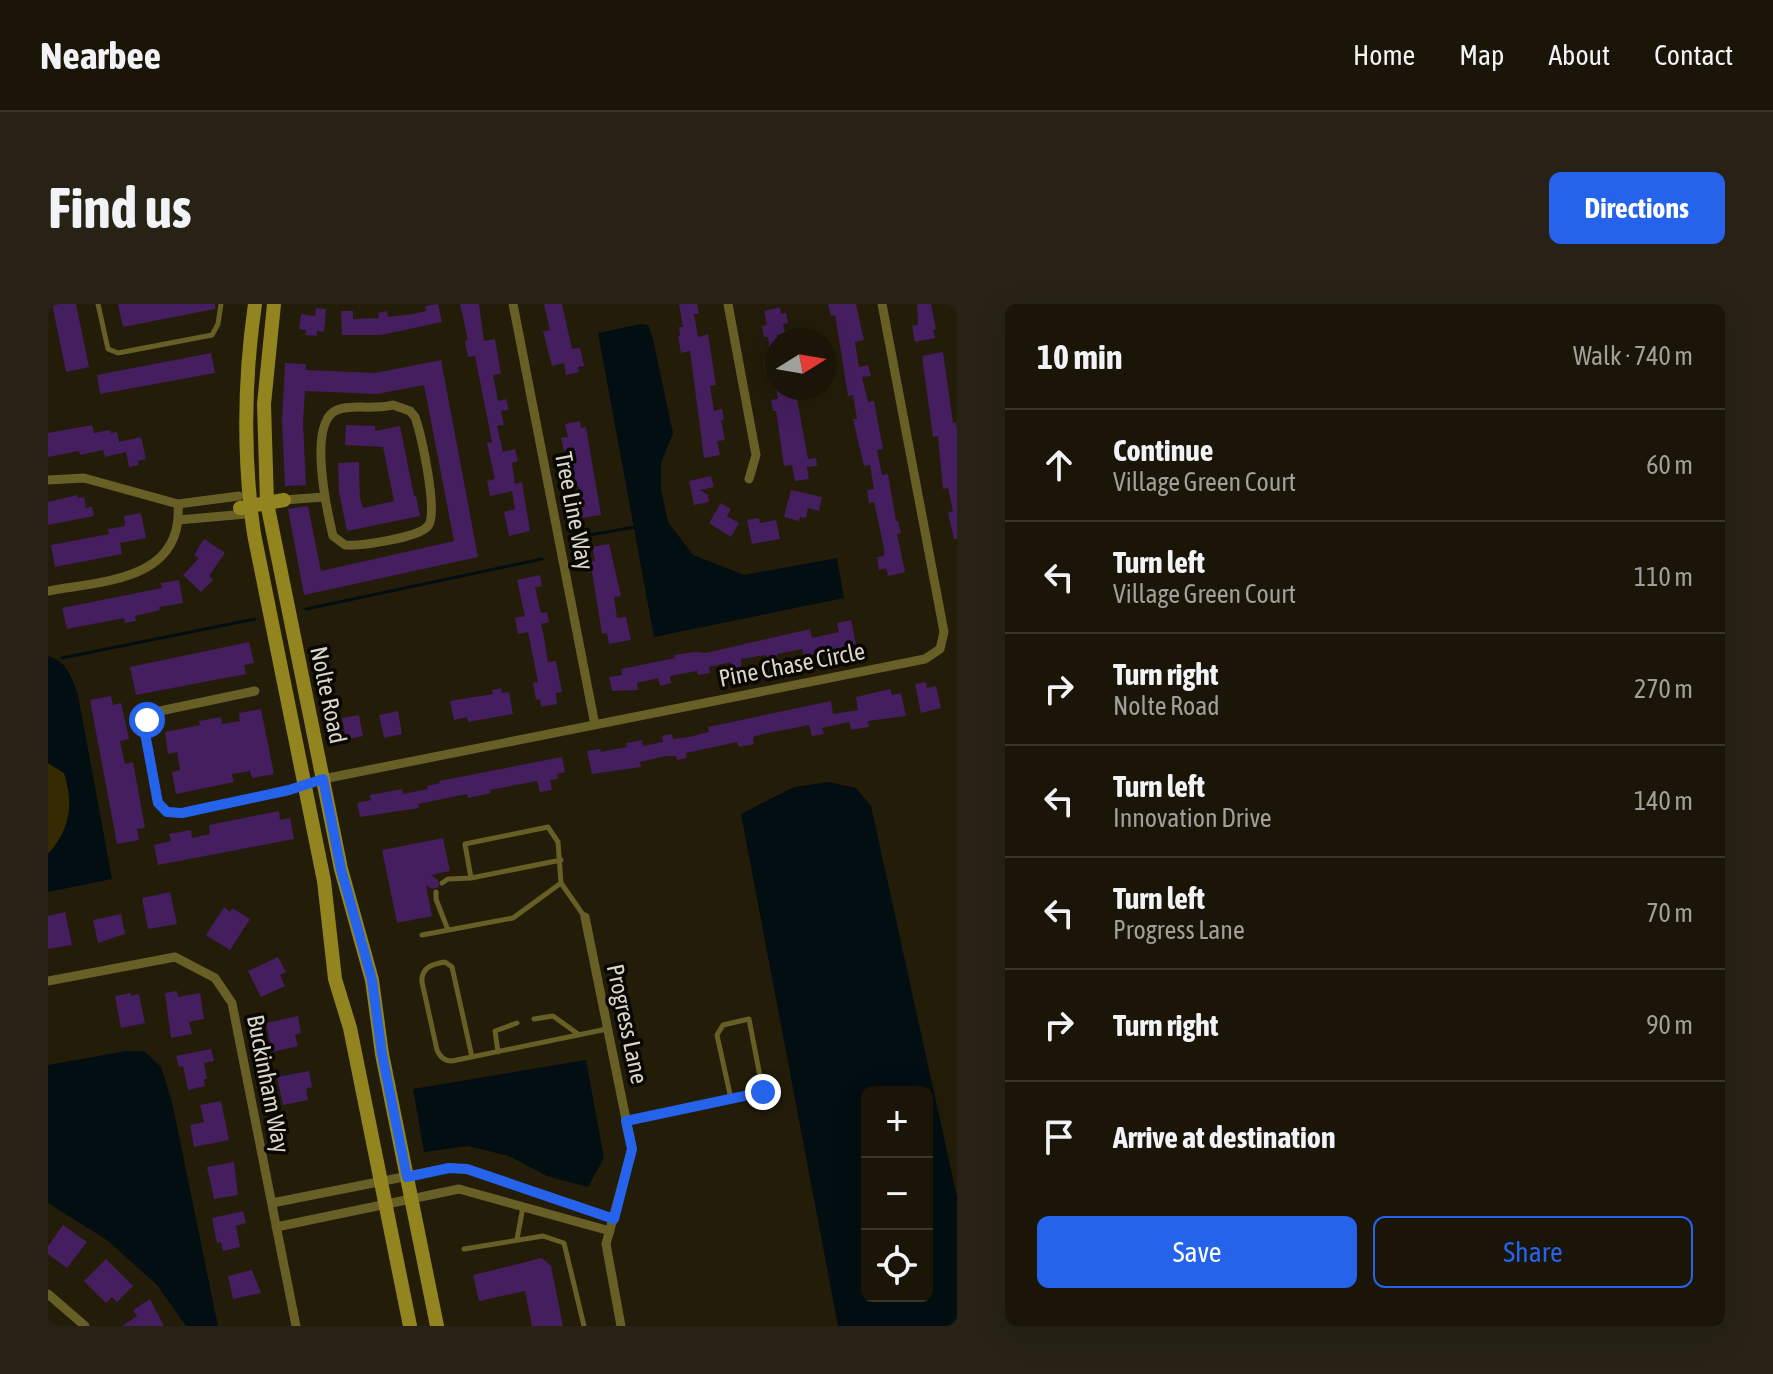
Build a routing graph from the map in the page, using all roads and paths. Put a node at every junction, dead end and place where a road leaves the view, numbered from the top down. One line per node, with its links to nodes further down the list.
1 (98, 304): 2 (lane)
2 (221, 304)
3 (255, 304): 13 (street)
4 (274, 304): 10 (street, Nolte Road)
5 (513, 304): 17 (street, Tree Line Way)
6 (728, 304): 8 (street)
7 (882, 304): 17 (street, Pine Chase Circle)
8 (749, 479)
9 (48, 480): 14 (street)
10 (266, 484): 12 (street); 13 (street, Nolte Road)
11 (324, 494): 11 (street); 12 (street)
12 (284, 498): 13 (street)
13 (251, 505): 14 (street); 14 (street); 18 (street, Nolte Road); 19 (street, Nolte Road)
14 (178, 513): 15 (street)
15 (48, 591)
16 (255, 691): 19 (street, Pine Chase Circle)
17 (595, 725): 18 (street, Pine Chase Circle)
18 (323, 779): 19 (street, Pine Chase Circle); 37 (street, Nolte Road)
19 (305, 785): 38 (street, Nolte Road)
20 (561, 860): 21 (lane); 21 (lane); 23 (lane)
21 (471, 878): 22 (lane)
22 (442, 883)
23 (561, 883): 25 (lane); 26 (lane)
24 (436, 892): 26 (lane)
25 (585, 917): 31 (street, Progress Lane)
26 (448, 930): 27 (lane)
27 (422, 935)
28 (48, 981): 40 (street, Buckinham Way)
29 (534, 1019): 32 (lane)
30 (517, 1023): 33 (lane)
31 (608, 1029): 32 (lane); 36 (street, Progress Lane)
32 (578, 1035): 33 (lane)
33 (498, 1052): 34 (lane)
34 (472, 1057): 34 (lane)
35 (731, 1099): 35 (lane); 36 (lane)
36 (626, 1121): 43 (street, Progress Lane)
37 (407, 1177): 38 (street); 39 (street, Nolte Road); 43 (street)
38 (381, 1182): 40 (street); 41 (street, Nolte Road)
39 (411, 1199): 41 (street); 42 (street); 52 (street, Nolte Road)
40 (272, 1203): 44 (street, Buckinham Way)
41 (385, 1204): 44 (street); 51 (street, Nolte Road)
42 (523, 1206): 45 (street); 46 (lane)
43 (614, 1219): 45 (street, Progress Lane)
44 (276, 1227): 50 (street, Buckinham Way)
45 (610, 1231): 54 (street, Progress Lane)
46 (517, 1239): 47 (lane); 53 (lane)
47 (464, 1249)
48 (48, 1294): 49 (street)
49 (85, 1326)
50 (296, 1326)
51 (410, 1326)
52 (437, 1326)
53 (584, 1326)
54 (621, 1326)

